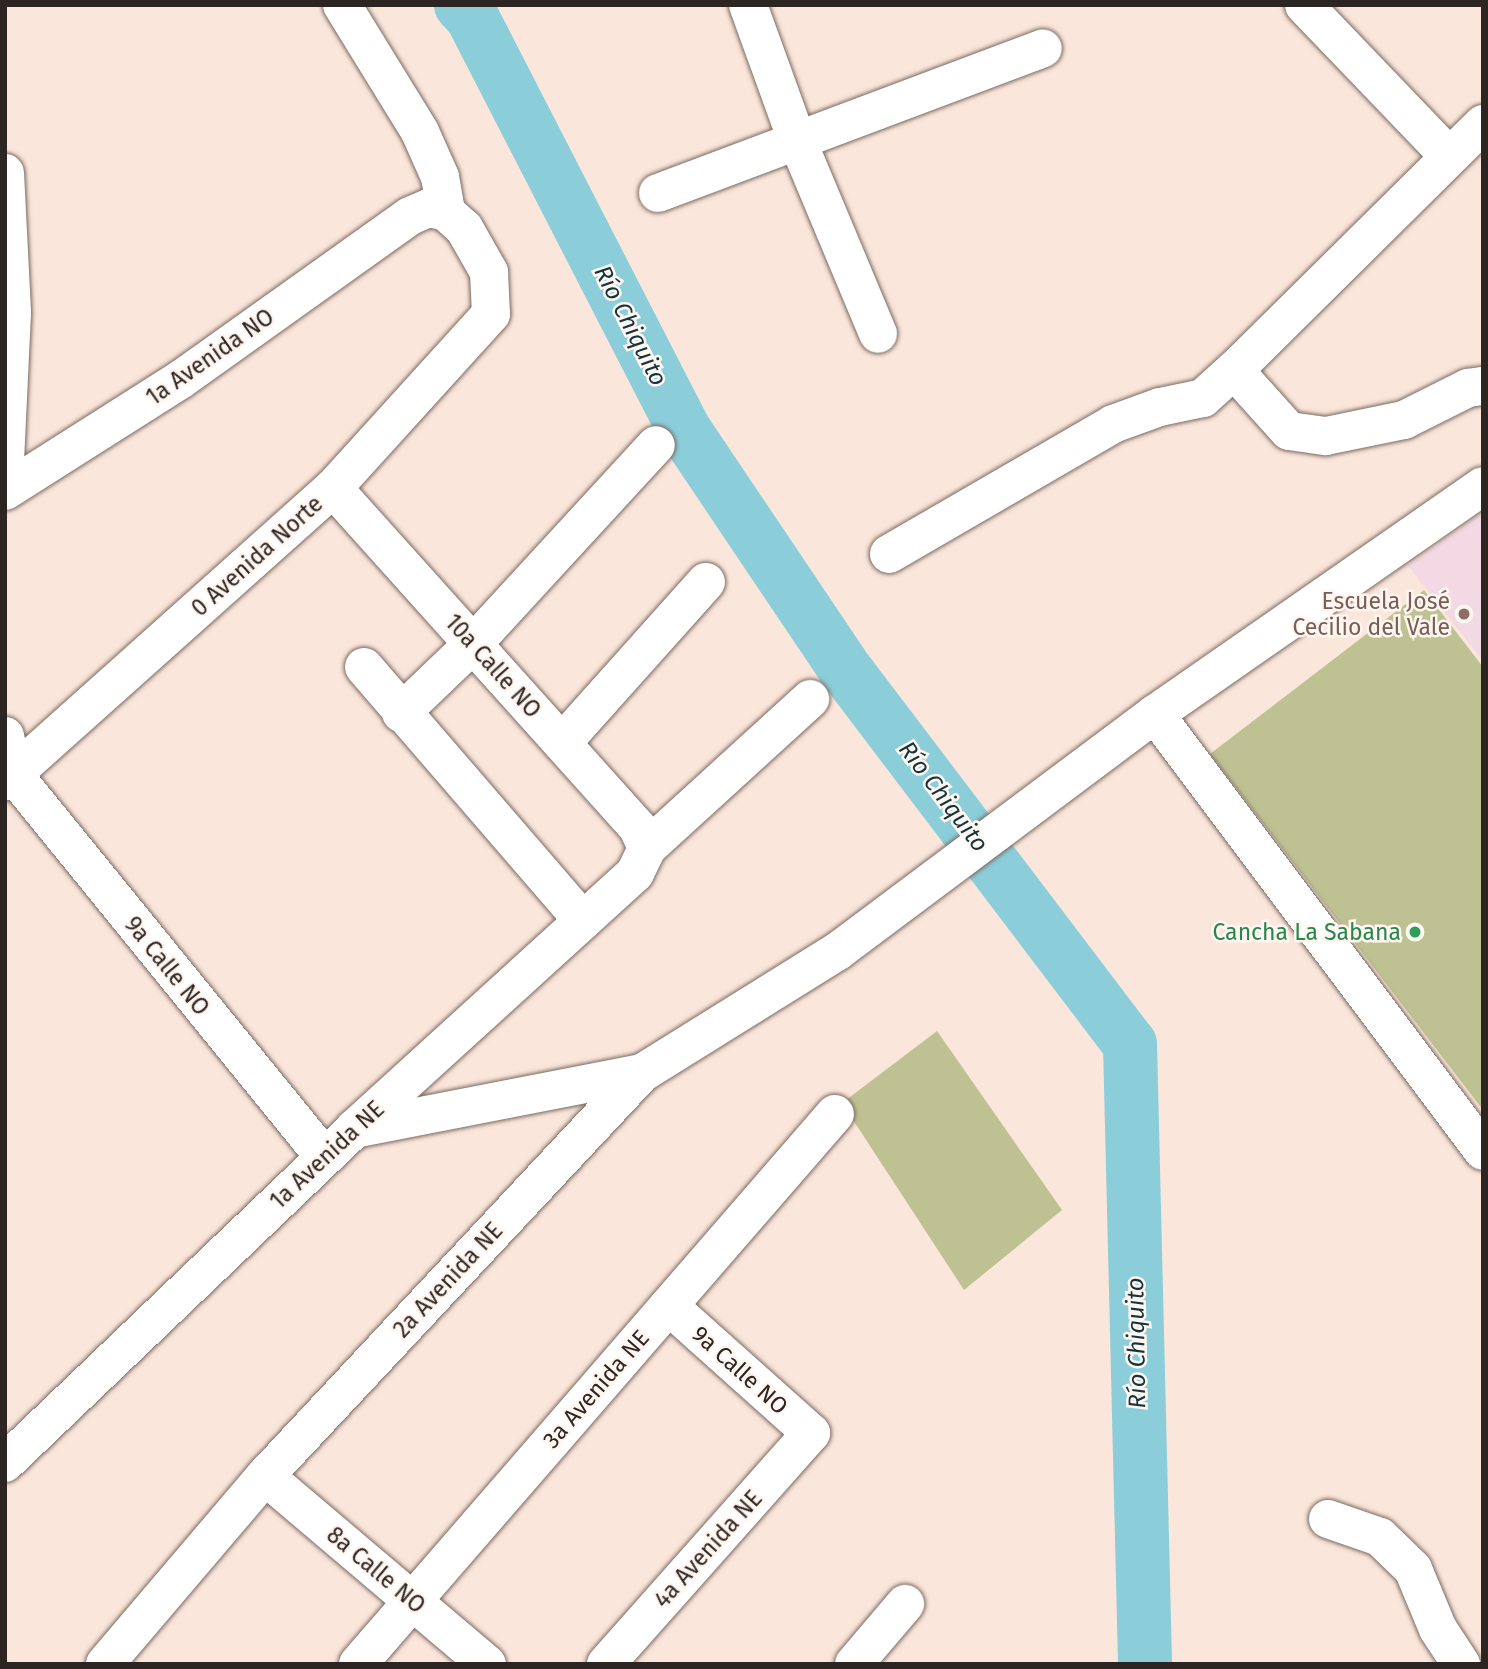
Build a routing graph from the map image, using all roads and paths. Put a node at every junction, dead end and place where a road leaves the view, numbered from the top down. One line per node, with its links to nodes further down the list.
1 (342, 5): 10 (street)
2 (748, 5): 6 (street)
3 (1304, 5): 7 (street)
4 (1043, 48): 6 (street)
5 (1483, 124): 7 (street)
6 (797, 141): 9 (street); 12 (street)
7 (1449, 156): 13 (street)
8 (5, 173): 11 (street)
9 (657, 193)
10 (428, 214): 18 (street, 0 Avenida Norte); 19 (street, 1a Avenida NO)
11 (9, 316): 16 (street)
12 (878, 334)
13 (1234, 370): 14 (street); 20 (street)
14 (1483, 386)
15 (656, 445): 22 (street)
16 (5, 463)
17 (1483, 486): 26 (street, 2a Avenida NE)
18 (333, 488): 22 (street, 10a Calle NO); 29 (street, 0 Avenida Norte)
19 (5, 491)
20 (888, 554)
21 (706, 582): 28 (street)
22 (473, 644): 25 (street); 28 (street, 10a Calle NO)
23 (364, 667): 25 (street)
24 (810, 699): 30 (street, 1a Avenida NE)
25 (401, 713): 31 (street)
26 (1155, 714): 32 (street, 2a Avenida NE); 35 (street)
27 (5, 736): 29 (street)
28 (562, 743): 30 (street, 10a Calle NO)
29 (9, 777): 36 (street, 9a Calle NO)
30 (647, 848): 31 (street, 1a Avenida NE)
31 (583, 921): 34 (street, 1a Avenida NE)
32 (642, 1073): 34 (street); 40 (street, 2a Avenida NE)
33 (835, 1114): 37 (street, 3a Avenida NE)
34 (354, 1129): 36 (street, 1a Avenida NE)
35 (1480, 1141)
36 (324, 1157): 39 (street, 1a Avenida NE)
37 (668, 1306): 38 (street, 9a Calle NO); 42 (street, 3a Avenida NE)
38 (811, 1433): 47 (street, 4a Avenida NE)
39 (5, 1463)
40 (265, 1476): 42 (street, 8a Calle NO); 44 (street, 2a Avenida NE)
41 (1328, 1519): 49 (street)
42 (413, 1601): 45 (street, 3a Avenida NE); 46 (street, 8a Calle NO)
43 (905, 1604): 48 (street)
44 (105, 1664)
45 (358, 1664)
46 (487, 1664)
47 (606, 1664)
48 (854, 1664)
49 (1461, 1664)

